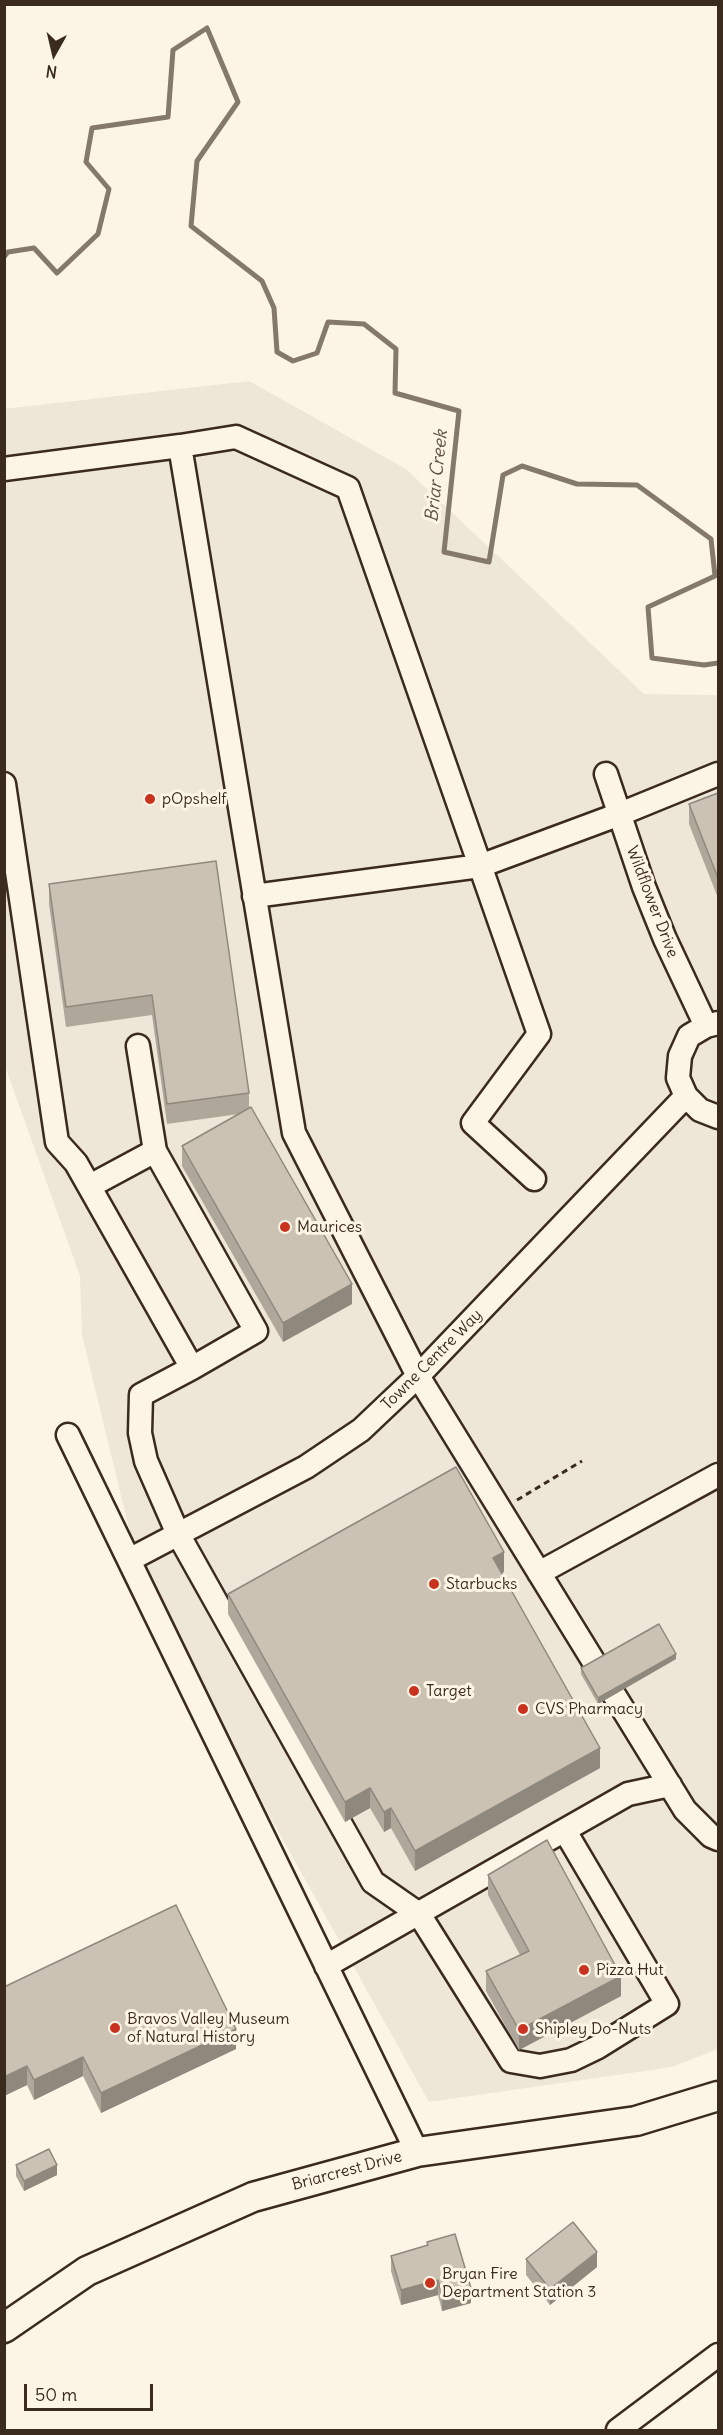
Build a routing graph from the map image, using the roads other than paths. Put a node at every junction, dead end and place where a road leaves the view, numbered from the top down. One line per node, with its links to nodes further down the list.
1 (180, 446): 2 (street); 7 (street); 8 (street)
2 (4, 468)
3 (606, 774): 6 (street, Wildflower Drive)
4 (718, 774): 6 (street)
5 (4, 784): 15 (street)
6 (620, 814): 7 (street); 9 (street, Wildflower Drive)
7 (480, 866): 8 (street); 14 (street)
8 (254, 896): 17 (street)
9 (712, 1025): 11 (street)
10 (138, 1046): 13 (street)
11 (686, 1096): 12 (street); 17 (street, Towne Centre Way)
12 (718, 1117)
13 (155, 1151): 15 (street); 16 (street)
14 (534, 1179)
15 (90, 1186): 16 (street)
16 (192, 1368): 20 (street)
17 (418, 1376): 20 (street, Towne Centre Way); 22 (street)
18 (68, 1435): 21 (street)
19 (718, 1475): 22 (street)
20 (178, 1534): 21 (street, Towne Centre Way); 26 (street)
21 (129, 1560): 27 (street)
22 (540, 1573): 23 (street)
23 (670, 1785): 24 (street); 25 (street)
24 (565, 1831): 26 (street); 26 (street)
25 (718, 1839)
26 (418, 1914): 27 (street)
27 (326, 1966): 29 (street)
28 (718, 2096): 29 (main road, Briarcrest Drive)
29 (417, 2152): 30 (main road, Briarcrest Drive)
30 (14, 2322)
31 (718, 2355): 32 (street)
32 (618, 2430)

